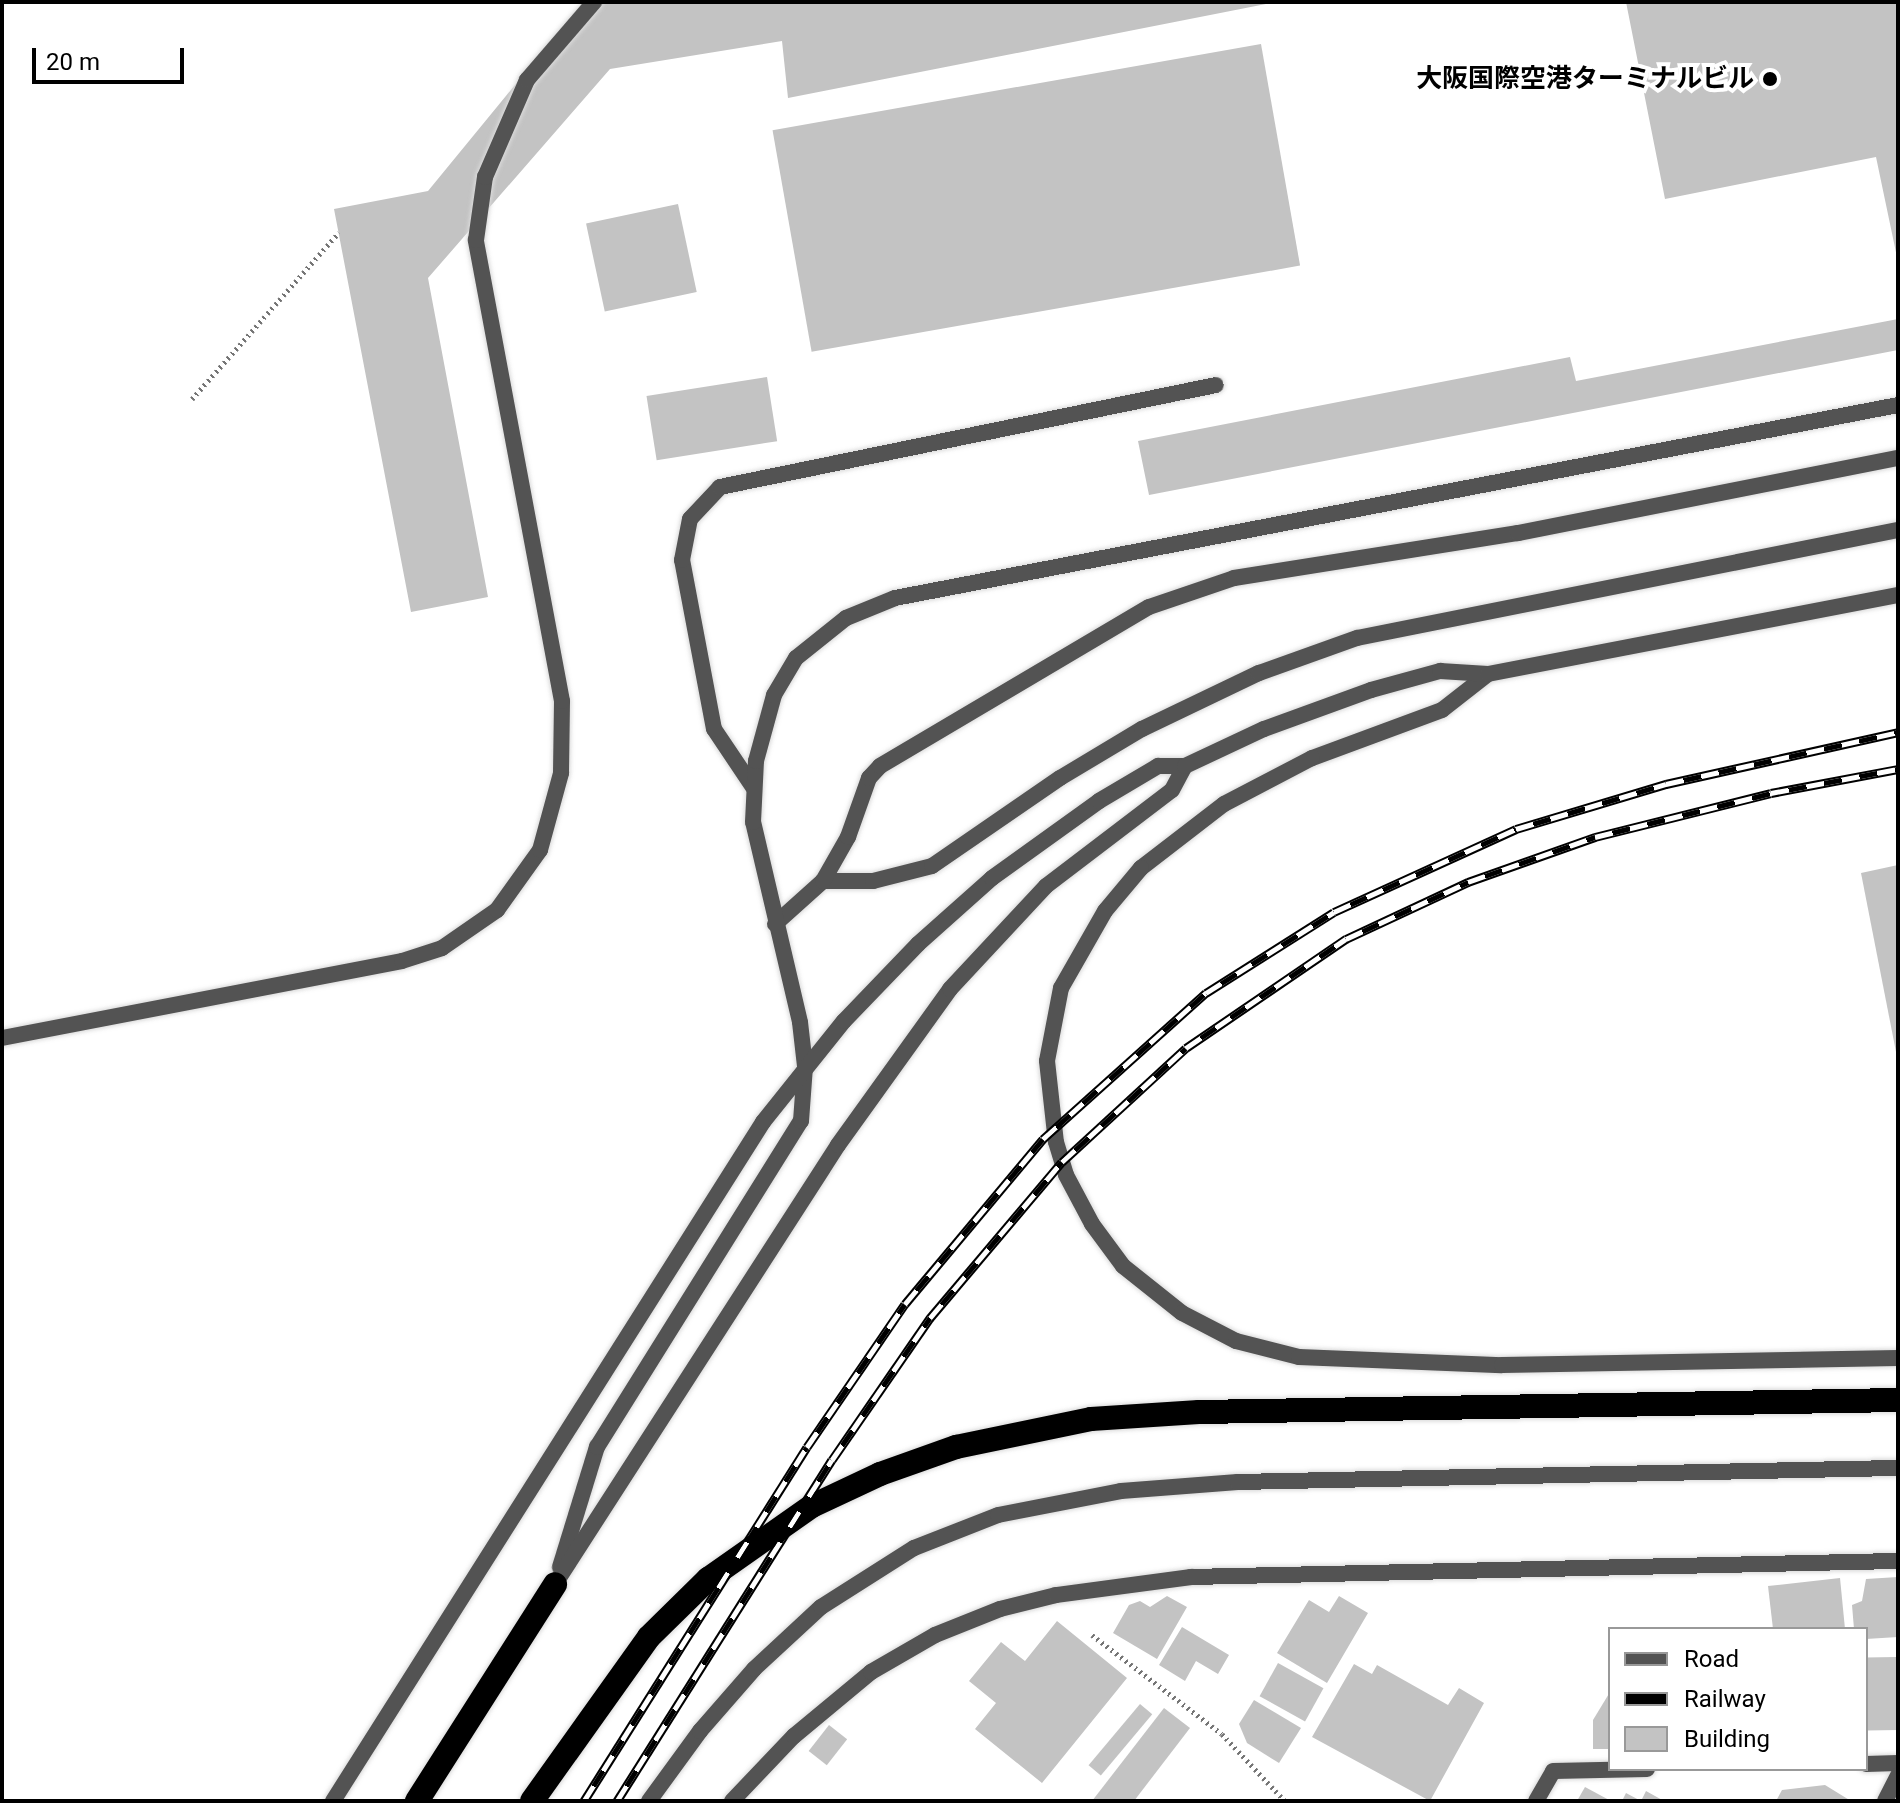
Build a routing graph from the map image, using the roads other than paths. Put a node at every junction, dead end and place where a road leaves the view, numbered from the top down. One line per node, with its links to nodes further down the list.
1 (594, 2): 12 (street)
2 (1216, 385): 9 (street)
3 (1898, 405): 9 (street)
4 (1898, 458): 10 (street)
5 (1898, 530): 10 (street)
6 (1898, 595): 7 (street)
7 (1488, 674): 8 (street); 14 (street)
8 (1185, 766): 13 (street); 18 (street)
9 (753, 787): 11 (street)
10 (823, 881): 11 (street)
11 (775, 924): 13 (street)
12 (2, 1038)
13 (805, 1066): 18 (street); 23 (street)
14 (1898, 1358)
15 (1898, 1400): 25 (highway)
16 (1898, 1468): 26 (street)
17 (1898, 1561): 27 (street)
18 (555, 1584): 24 (highway)
19 (1898, 1763): 20 (street)
20 (1868, 1764)
21 (1608, 1770): 28 (street)
22 (1898, 1775): 29 (street)
23 (333, 1801)
24 (417, 1801)
25 (532, 1801)
26 (649, 1801)
27 (732, 1801)
28 (1536, 1801)
29 (1885, 1801)

